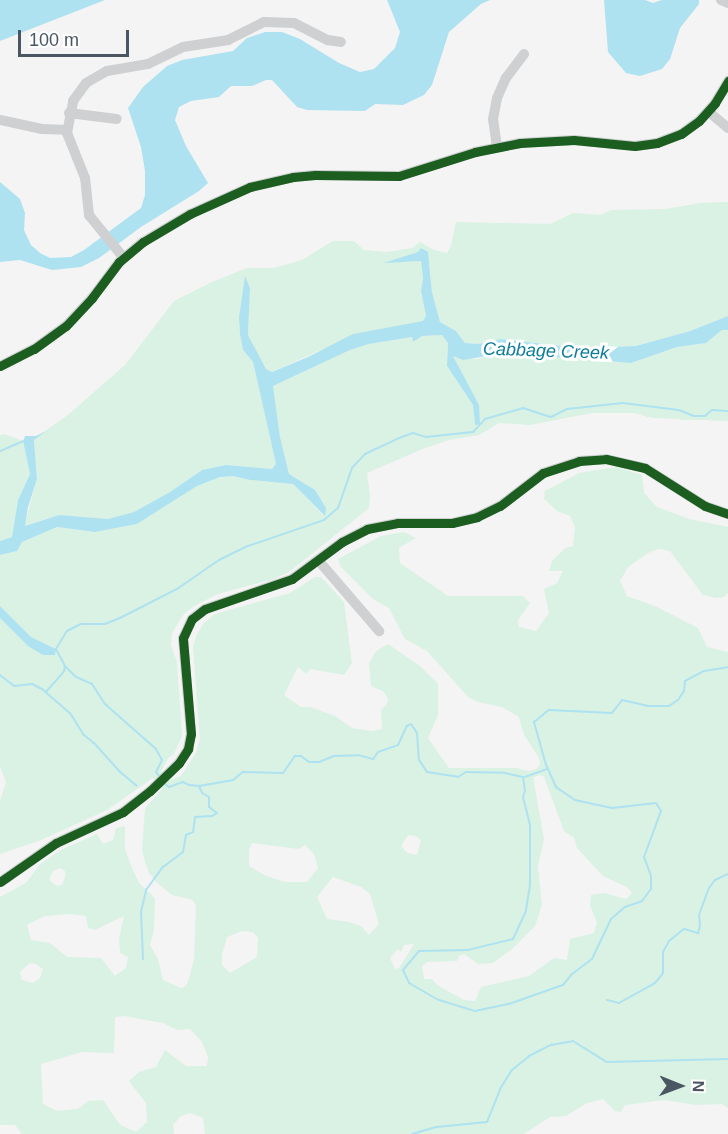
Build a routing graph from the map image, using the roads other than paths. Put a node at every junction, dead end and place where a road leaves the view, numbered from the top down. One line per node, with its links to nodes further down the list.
1 (721, 0): 2 (street)
2 (728, 3)
3 (340, 42): 7 (street)
4 (524, 54): 12 (street)
5 (728, 81): 6 (street)
6 (709, 112): 10 (street); 12 (street)
7 (69, 113): 8 (street); 11 (street)
8 (117, 119)
9 (0, 120): 11 (street)
10 (728, 128)
11 (67, 130): 13 (street)
12 (497, 147): 13 (street)
13 (119, 253): 14 (street)
14 (0, 366)
15 (728, 514): 16 (street)
16 (318, 560): 17 (street); 18 (street)
17 (379, 630)
18 (0, 882)

